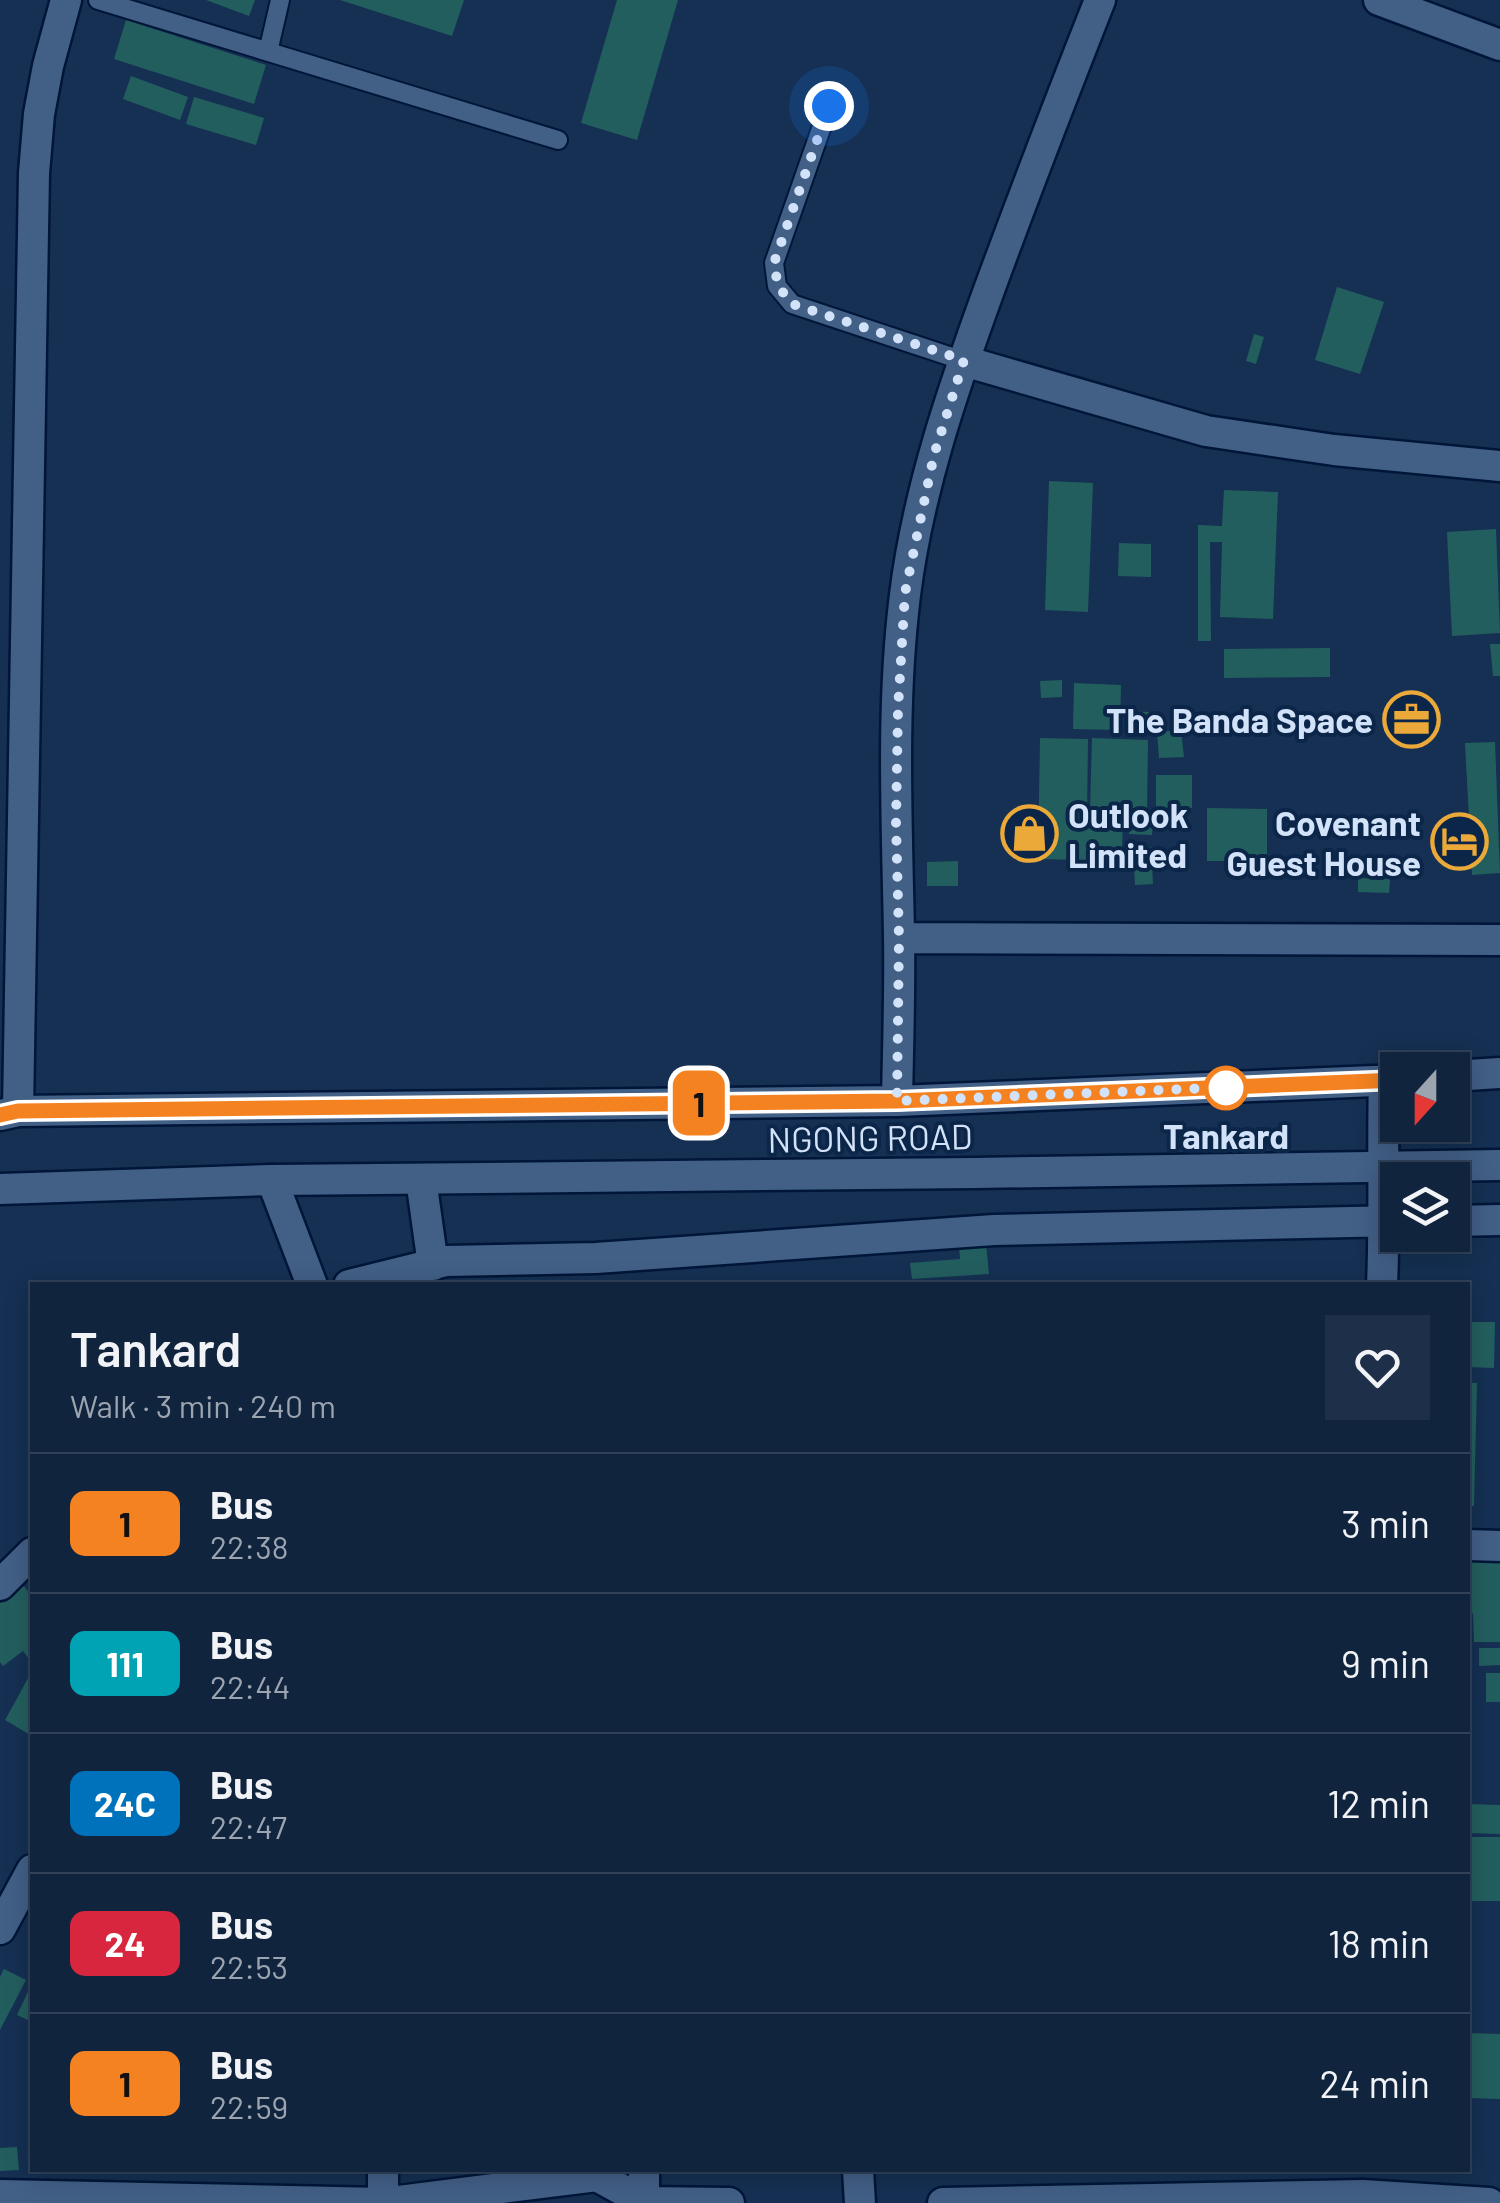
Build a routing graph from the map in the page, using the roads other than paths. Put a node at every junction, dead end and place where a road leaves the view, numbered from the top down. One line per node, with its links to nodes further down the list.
1 (66, 0): 18 (street)
2 (98, 0): 7 (lane)
3 (280, 0): 7 (lane)
4 (1100, 0): 10 (street)
5 (1379, 0): 6 (street)
6 (1500, 45)
7 (268, 52): 9 (lane)
8 (829, 106): 10 (lane)
9 (558, 140)
10 (964, 360): 11 (street); 12 (street)
11 (1500, 466)
12 (899, 938): 13 (street); 17 (street)
13 (1500, 940)
14 (1500, 1073): 15 (street)
15 (1470, 1075)
16 (1380, 1081): 17 (street, NGONG ROAD)
17 (897, 1101): 18 (street, NGONG ROAD)
18 (9, 1113)
19 (1500, 1164): 20 (street, NGONG ROAD)
20 (1470, 1165)
21 (1380, 1166): 22 (street, NGONG ROAD)
22 (422, 1179): 23 (street, NGONG ROAD); 29 (street)
23 (272, 1180): 24 (street, NGONG ROAD); 30 (street)
24 (0, 1188)
25 (1470, 1220): 26 (street)
26 (1500, 1220)
27 (1380, 1222): 29 (street)
28 (1387, 1252): 32 (street)
29 (433, 1265): 31 (street)
30 (311, 1282)
31 (362, 1282)
32 (1382, 1282)
33 (1470, 1546): 34 (street)
34 (1500, 1546)
35 (30, 1555): 36 (street)
36 (0, 1585)
37 (30, 1874): 38 (street)
38 (0, 1929)
39 (383, 2172): 47 (street)
40 (644, 2172): 46 (street)
41 (858, 2172): 49 (street)
42 (1157, 2184): 43 (street); 50 (street)
43 (1364, 2189): 51 (street)
44 (597, 2190): 46 (street); 47 (street)
45 (0, 2195): 47 (street)
46 (644, 2202): 48 (street)
47 (382, 2203)
48 (729, 2203)
49 (860, 2203)
50 (942, 2203)
51 (1489, 2203)

